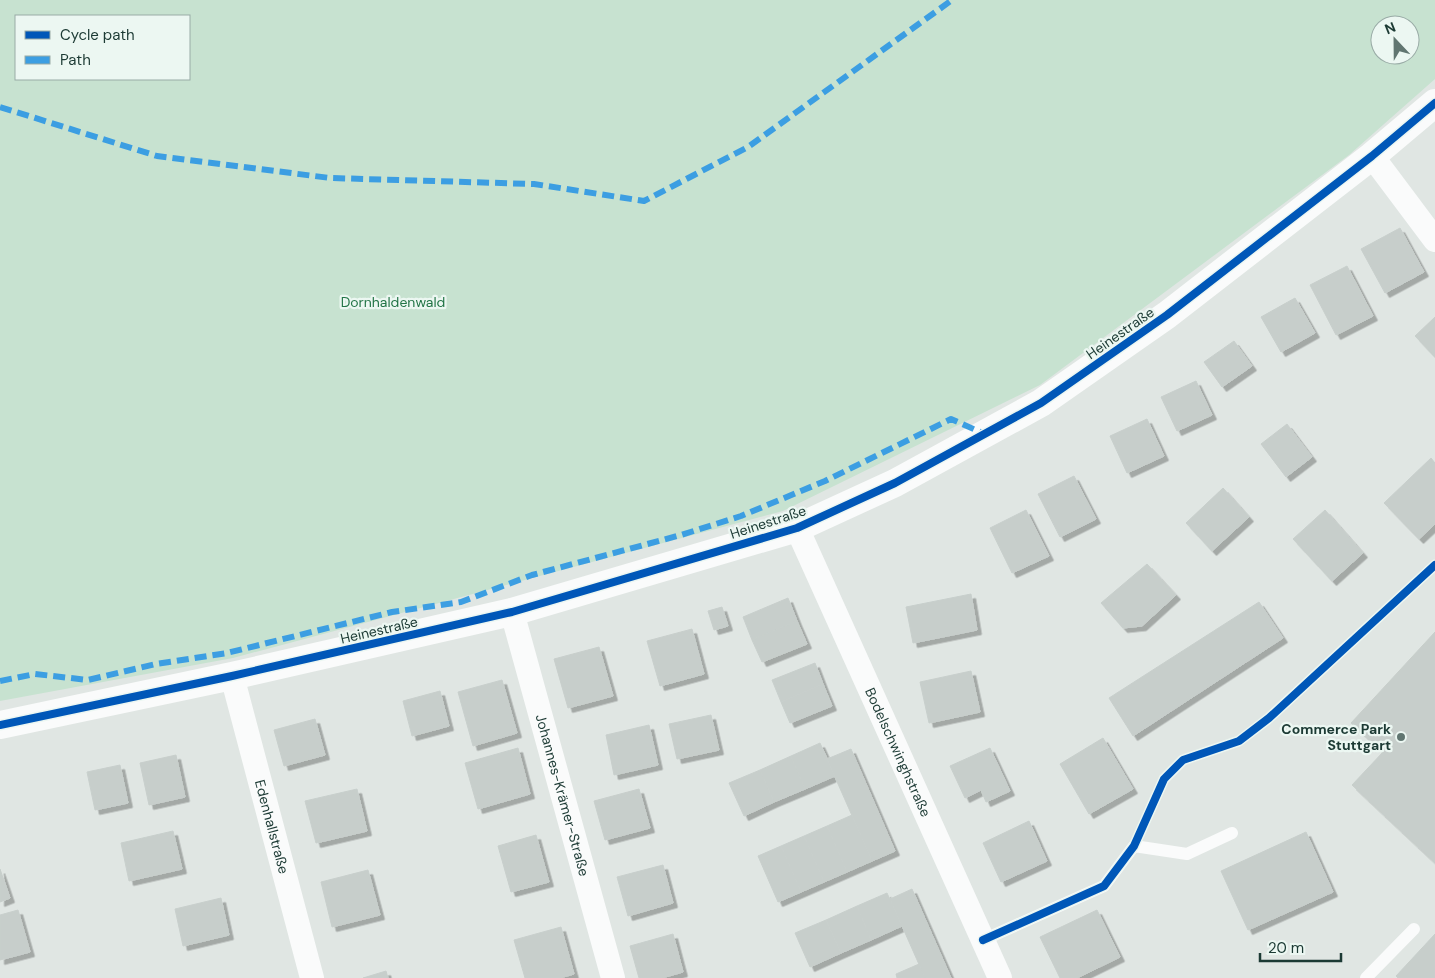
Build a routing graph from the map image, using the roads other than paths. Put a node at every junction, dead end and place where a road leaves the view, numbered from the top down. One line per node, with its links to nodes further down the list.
1 (1435, 103): 2 (street, Heinestraße)
2 (1372, 156): 3 (street); 4 (street, Heinestraße)
3 (1435, 240)
4 (797, 528): 5 (street, Heinestraße); 10 (street, Bodelschwinghstraße)
5 (512, 612): 6 (street, Heinestraße); 12 (street, Johannes-Krämer-Straße)
6 (232, 676): 7 (street, Heinestraße); 11 (street, Edenhallstraße)
7 (0, 725)
8 (1232, 833): 10 (lane)
9 (1414, 929): 14 (lane)
10 (983, 940): 13 (street, Bodelschwinghstraße)
11 (312, 978)
12 (613, 978)
13 (1000, 978)
14 (1366, 978)

